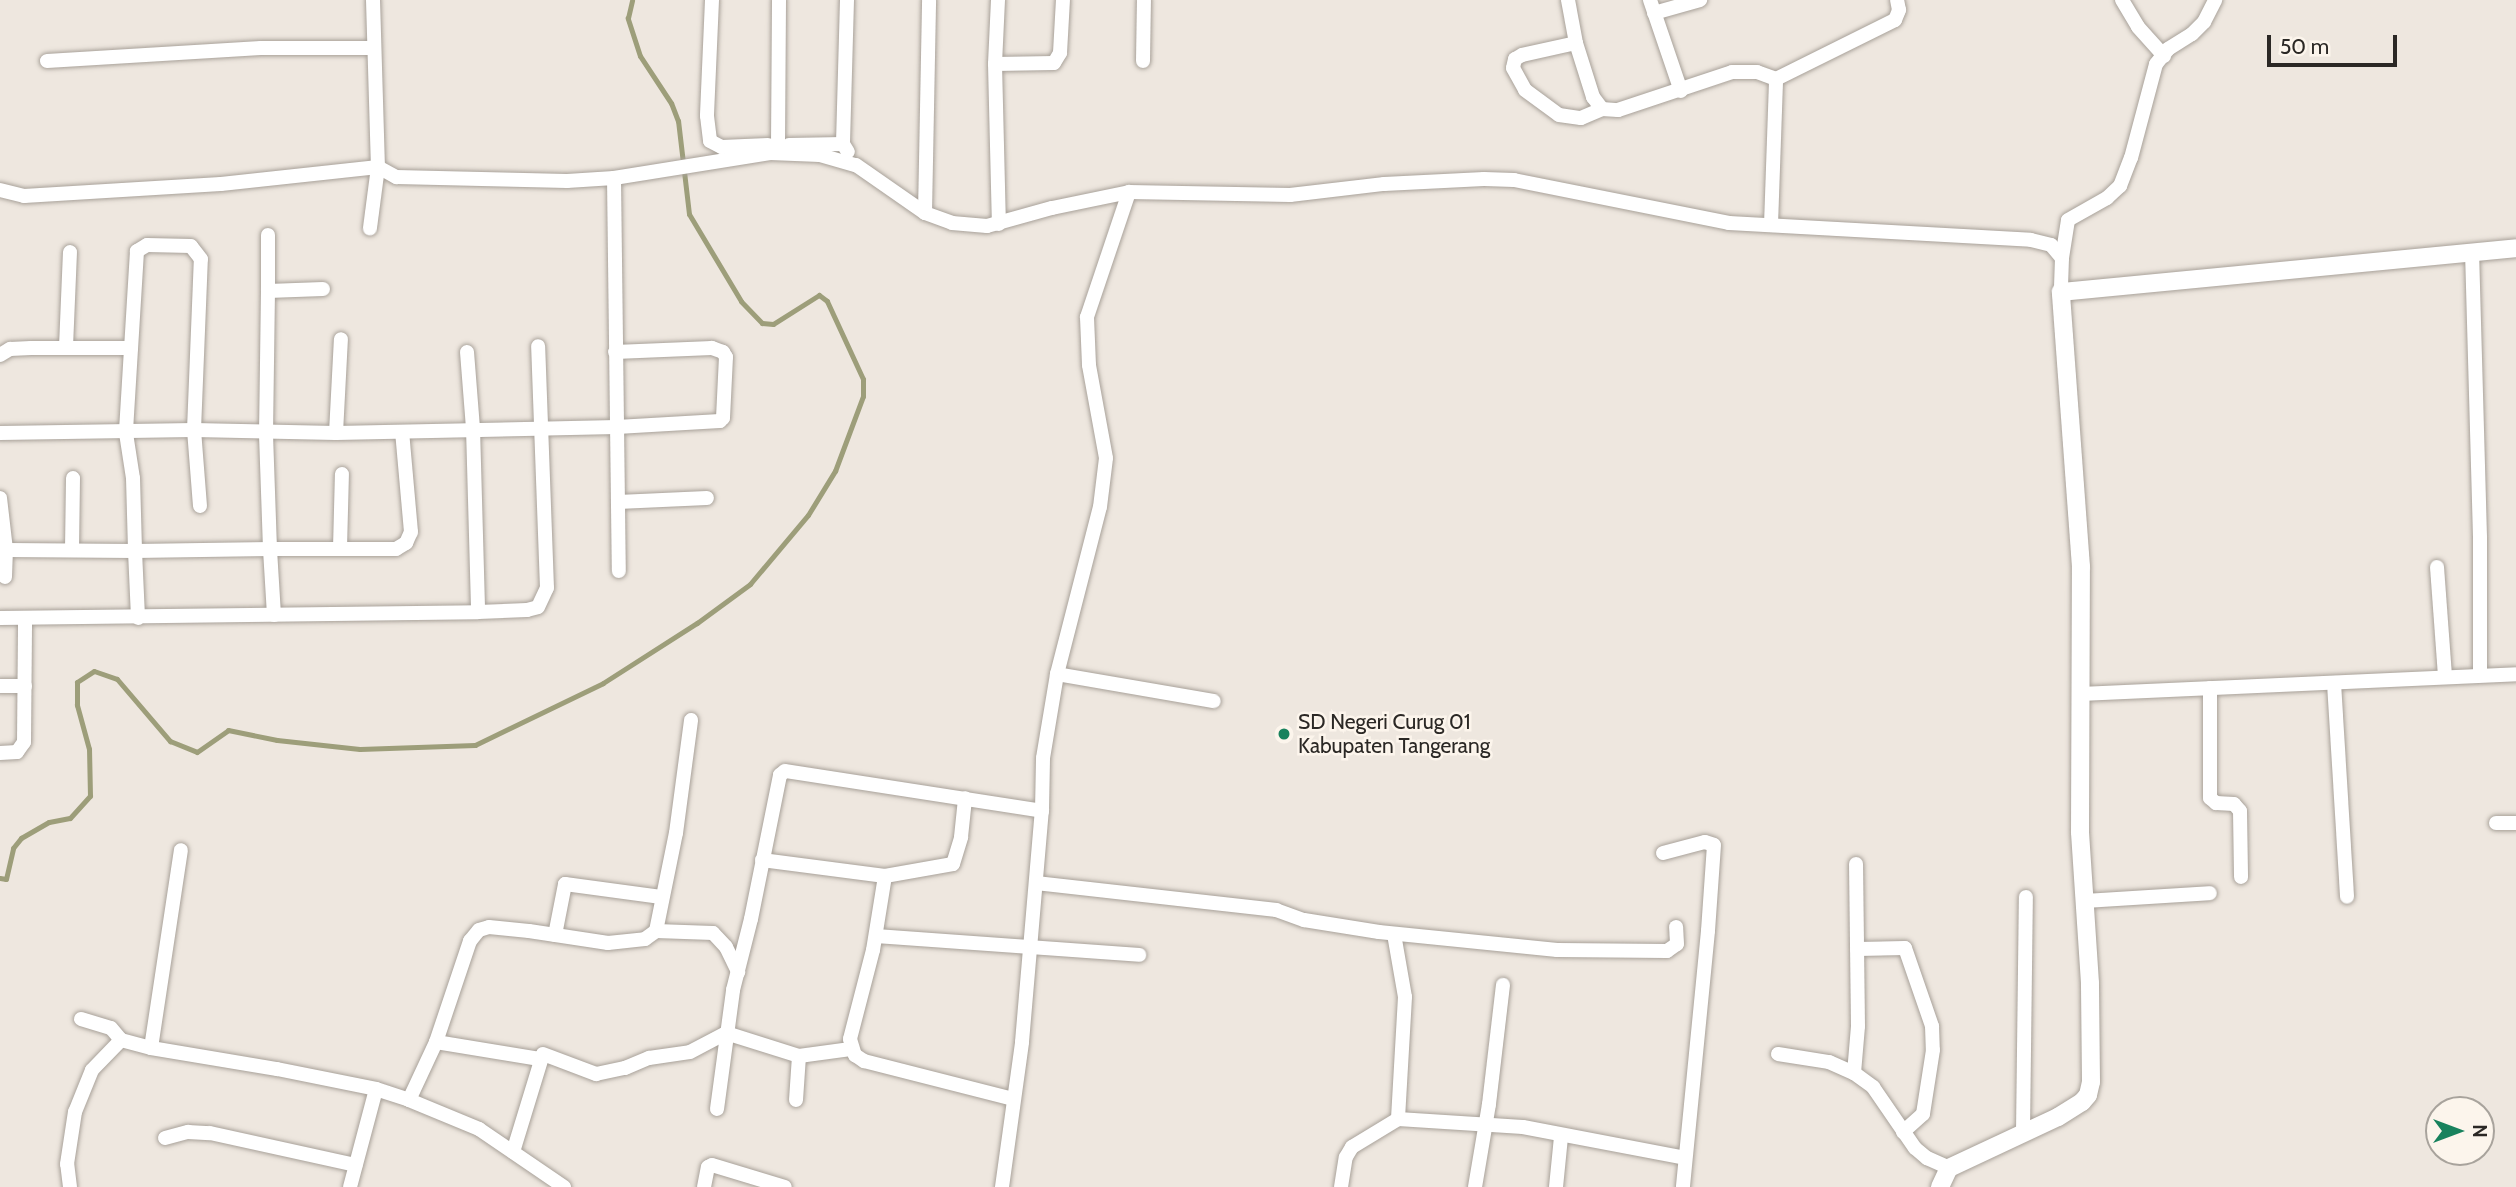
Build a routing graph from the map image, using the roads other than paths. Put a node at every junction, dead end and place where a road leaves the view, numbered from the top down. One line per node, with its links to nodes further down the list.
1 (373, 0): 16 (street)
2 (712, 0): 25 (street)
3 (779, 0): 25 (street)
4 (847, 0): 24 (street)
5 (929, 0): 31 (street)
6 (999, 0): 20 (street)
7 (1063, 0): 20 (street)
8 (1144, 0): 19 (street)
9 (1568, 0): 15 (street)
10 (1700, 0): 14 (street)
11 (1897, 0): 21 (street)
12 (2122, 0): 17 (street)
13 (2215, 0): 17 (street)
14 (1652, 6): 22 (street)
15 (1576, 43): 23 (street); 23 (street)
16 (373, 48): 18 (street); 27 (street)
17 (2164, 56): 39 (street)
18 (47, 61)
19 (1143, 61)
20 (995, 64): 32 (street)
21 (1776, 79): 22 (street); 33 (street)
22 (1681, 91): 23 (street)
23 (1602, 109)
24 (843, 144): 25 (street); 26 (street)
25 (778, 145)
26 (856, 165): 28 (street); 31 (street)
27 (378, 167): 28 (street); 29 (street); 34 (street)
28 (614, 178): 48 (street)
29 (0, 190)
30 (1129, 192): 32 (street); 33 (street); 78 (street)
31 (925, 213): 32 (street)
32 (999, 224)
33 (1771, 225): 39 (street)
34 (370, 228)
35 (268, 235): 41 (street)
36 (2516, 248): 37 (street)
37 (2472, 251): 42 (street); 79 (street)
38 (70, 252): 45 (street)
39 (2062, 258): 42 (street)
40 (323, 289): 41 (street)
41 (268, 290): 58 (street)
42 (2061, 292): 86 (street)
43 (341, 339): 57 (street)
44 (538, 346): 52 (street)
45 (66, 347): 46 (street); 49 (street)
46 (131, 348): 53 (street); 56 (street)
47 (467, 352): 51 (street)
48 (615, 352): 50 (street); 50 (street)
49 (0, 355)
50 (617, 427): 52 (street); 63 (street)
51 (473, 428): 52 (street); 54 (street); 73 (street)
52 (540, 428): 73 (street)
53 (194, 430): 56 (street); 58 (street); 64 (street)
54 (402, 432): 57 (street); 65 (street)
55 (0, 433): 56 (street)
56 (126, 433): 69 (street)
57 (336, 433): 58 (street)
58 (265, 434): 68 (street)
59 (342, 474): 65 (street)
60 (73, 478): 67 (street)
61 (0, 498): 66 (street)
62 (707, 498): 63 (street)
63 (618, 502): 71 (street)
64 (200, 506)
65 (340, 548): 68 (street)
66 (6, 550): 67 (street); 72 (street)
67 (72, 550): 69 (street)
68 (270, 550): 69 (street); 74 (street)
69 (135, 551): 77 (street)
70 (2437, 567): 81 (street)
71 (619, 571)
72 (5, 577)
73 (478, 612): 74 (street)
74 (274, 615): 77 (street)
75 (0, 618): 76 (street)
76 (25, 618): 77 (street); 84 (street)
77 (138, 618)
78 (1057, 674): 87 (street); 91 (street)
79 (2480, 674): 80 (street); 81 (street)
80 (2516, 674)
81 (2445, 676): 82 (street)
82 (2334, 682): 85 (street); 104 (street)
83 (0, 686): 84 (street)
84 (24, 686): 89 (street)
85 (2210, 688): 86 (street); 99 (street)
86 (2082, 694): 105 (street)
87 (1214, 701)
88 (691, 720): 102 (street)
89 (0, 753)
90 (965, 798): 91 (street); 96 (street); 98 (street)
91 (1042, 811): 100 (street)
92 (2496, 823): 93 (street)
93 (2516, 823)
94 (181, 850): 120 (street)
95 (1663, 853): 138 (street)
96 (762, 860): 98 (street); 114 (street)
97 (1856, 864): 112 (street)
98 (885, 876): 110 (street)
99 (2241, 877)
100 (1036, 883): 108 (street); 111 (street)
101 (2210, 893): 105 (street)
102 (661, 897): 107 (street); 109 (street)
103 (2026, 897): 134 (street)
104 (2347, 897)
105 (2084, 901): 134 (street)
106 (1676, 927): 108 (street)
107 (656, 931): 109 (street); 114 (street)
108 (1394, 934): 131 (street)
109 (555, 935): 119 (street)
110 (876, 936): 111 (street); 121 (street)
111 (1030, 947): 113 (street); 127 (street)
112 (1857, 948): 125 (street); 133 (street)
113 (1139, 955)
114 (738, 972): 117 (street)
115 (1503, 985): 132 (street)
116 (81, 1019): 118 (street)
117 (726, 1033): 123 (street); 124 (street); 130 (street)
118 (121, 1040): 120 (street); 141 (street)
119 (436, 1042): 124 (street); 128 (street)
120 (152, 1048): 126 (street)
121 (851, 1049): 123 (street); 127 (street)
122 (1778, 1054): 125 (street)
123 (799, 1056): 129 (street)
124 (540, 1059): 137 (street)
125 (1854, 1073): 133 (street)
126 (376, 1089): 128 (street); 139 (street)
127 (1013, 1099): 146 (street)
128 (409, 1100): 137 (street)
129 (796, 1100)
130 (717, 1109)
131 (1398, 1119): 132 (street); 147 (street)
132 (1485, 1125): 135 (street); 148 (street)
133 (1903, 1132): 140 (street)
134 (2023, 1132): 140 (street)
135 (1561, 1136): 138 (street); 149 (street)
136 (165, 1138): 139 (street)
137 (513, 1152): 143 (street)
138 (1685, 1158): 150 (street)
139 (356, 1165): 142 (street)
140 (1950, 1168): 151 (street)
141 (70, 1187)
142 (350, 1187)
143 (564, 1187)
144 (704, 1187): 145 (street)
145 (785, 1187)
146 (1002, 1187)
147 (1341, 1187)
148 (1475, 1187)
149 (1556, 1187)
150 (1683, 1187)
151 (1940, 1187)

